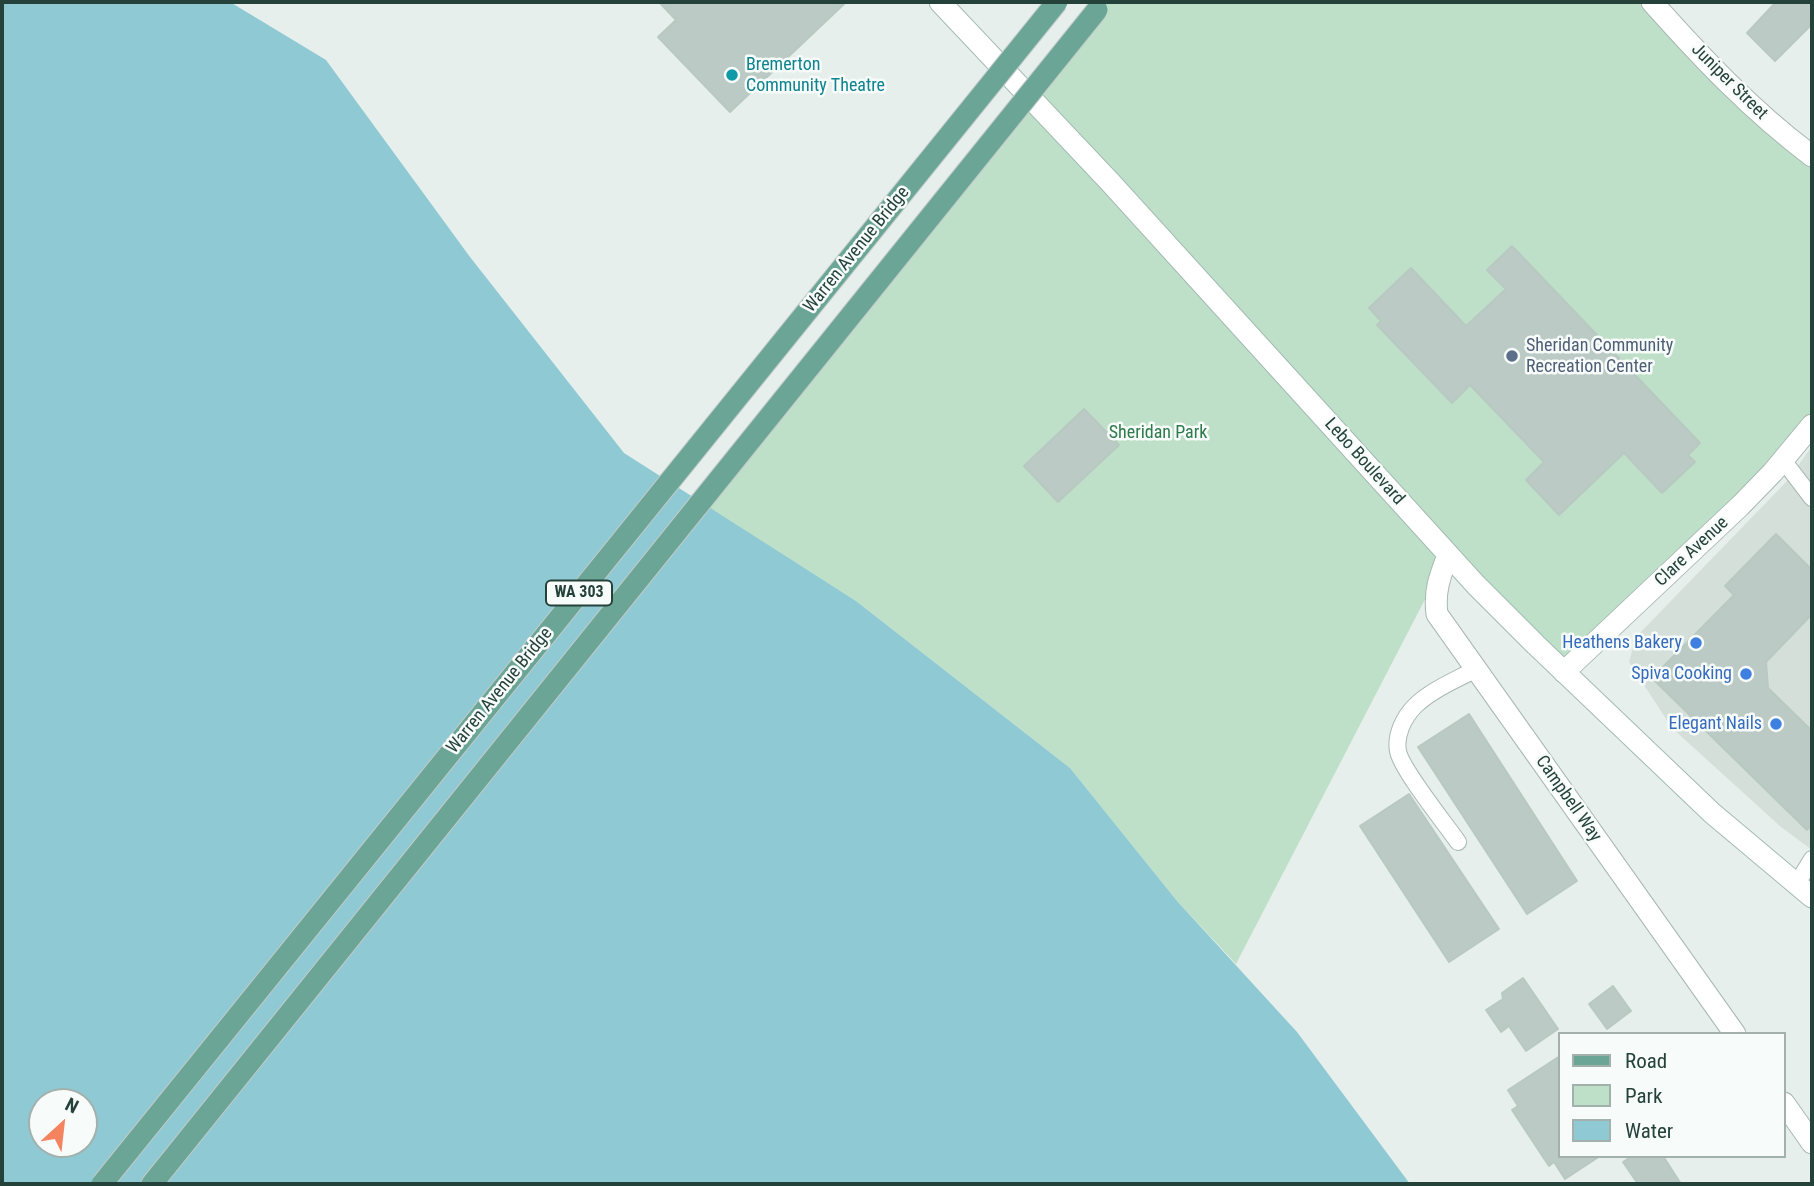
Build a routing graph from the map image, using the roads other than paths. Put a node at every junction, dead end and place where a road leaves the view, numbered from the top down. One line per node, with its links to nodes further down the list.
1 (940, 2): 9 (main road, Lebo Boulevard)
2 (1057, 2): 18 (main road, Warren Avenue Bridge / WA 303, bridge)
3 (1652, 2): 5 (main road, Juniper Street)
4 (1098, 6): 19 (main road, Warren Avenue Bridge / WA 303, bridge)
5 (1812, 156)
6 (1812, 425): 7 (main road, Clare Avenue)
7 (1783, 460): 8 (lane); 11 (main road, Clare Avenue)
8 (1812, 498)
9 (1448, 555): 10 (main road, Campbell Way); 11 (main road, Lebo Boulevard)
10 (1476, 669): 12 (lane); 15 (main road, Campbell Way)
11 (1564, 672): 14 (main road, Lebo Boulevard)
12 (1458, 842)
13 (1812, 859): 14 (lane)
14 (1804, 891)
15 (1734, 1032)
16 (1786, 1106): 17 (main road)
17 (1812, 1143)
18 (102, 1184)
19 (152, 1184)

